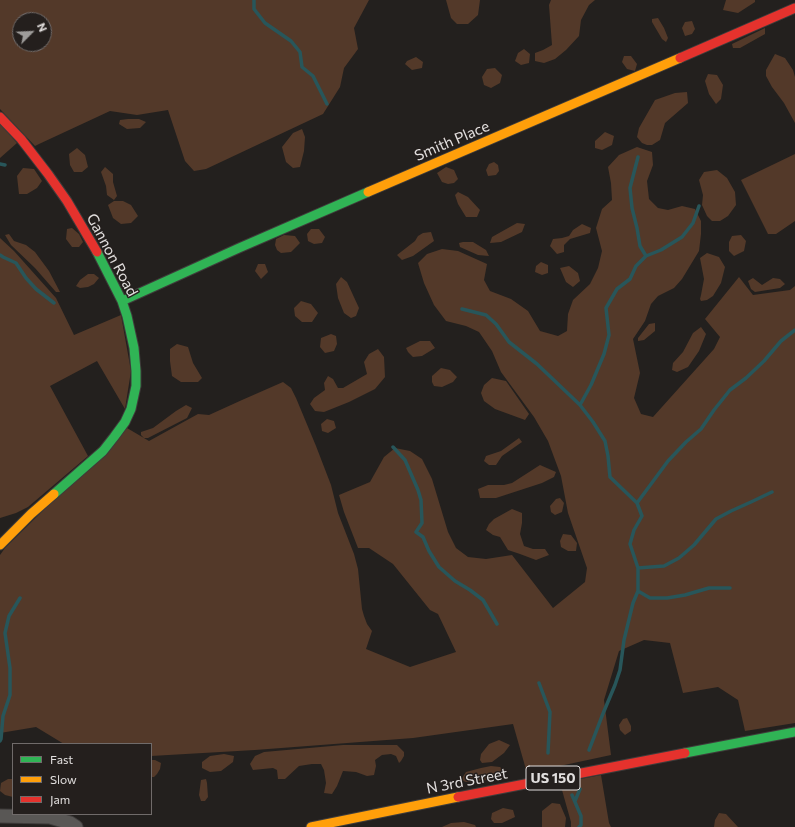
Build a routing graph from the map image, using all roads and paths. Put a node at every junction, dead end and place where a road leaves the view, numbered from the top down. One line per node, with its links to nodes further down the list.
1 (795, 8): 3 (street, Smith Place)
2 (0, 117): 3 (street, Gannon Road)
3 (122, 301): 4 (street, Gannon Road)
4 (0, 545)
5 (795, 732): 8 (street, N 3rd Street / US 150)
6 (0, 816): 7 (street)
7 (76, 827)
8 (311, 827)

